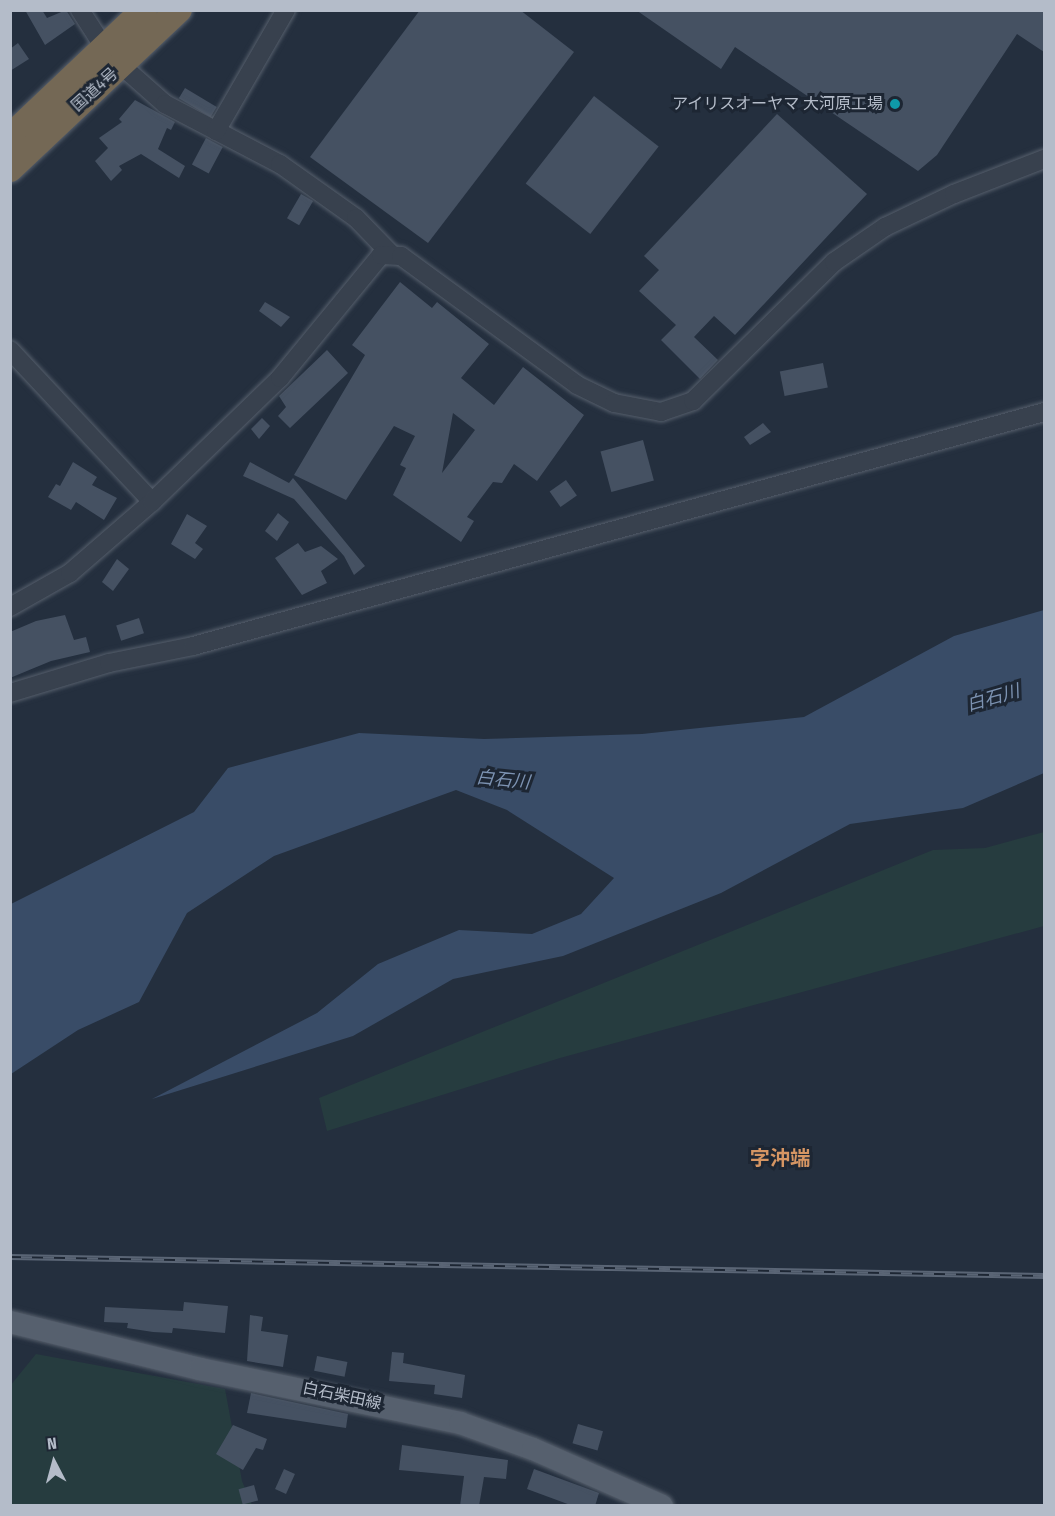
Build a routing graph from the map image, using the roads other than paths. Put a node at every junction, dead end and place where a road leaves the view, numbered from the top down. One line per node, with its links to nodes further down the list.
1 (80, 10): 5 (street)
2 (144, 10): 5 (highway, 国道4号)
3 (179, 10): 5 (highway, 国道4号)
4 (286, 10): 6 (street)
5 (113, 57): 6 (street); 7 (highway, 国道4号); 9 (highway, 国道4号)
6 (216, 130): 10 (street)
7 (10, 136)
8 (1044, 159): 10 (street)
9 (10, 169)
10 (390, 253): 13 (street)
11 (10, 350): 13 (street)
12 (1044, 412): 15 (street)
13 (152, 502): 14 (street)
14 (10, 607)
15 (10, 693)
16 (10, 1322): 17 (main road, 白石柴田線)
17 (662, 1506)

